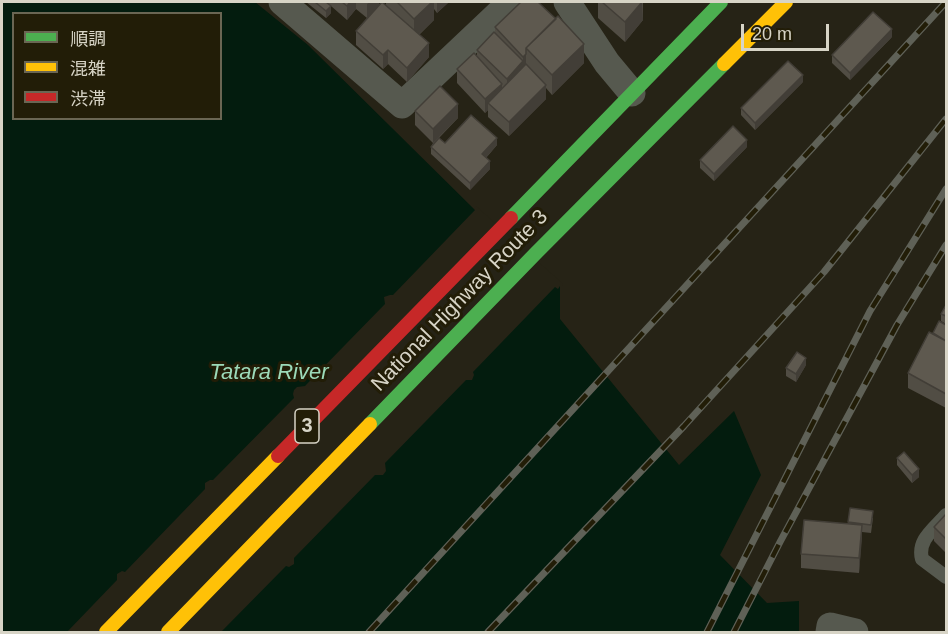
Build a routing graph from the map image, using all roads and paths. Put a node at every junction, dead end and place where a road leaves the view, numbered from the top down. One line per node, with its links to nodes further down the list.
1 (282, 2): 2 (street)
2 (511, 2)
3 (567, 2): 6 (street)
4 (721, 2): 6 (highway, National Highway Route 3 / 3)
5 (786, 2): 10 (highway, National Highway Route 3 / 3)
6 (632, 93): 9 (highway, National Highway Route 3 / 3)
7 (946, 515): 8 (lane)
8 (946, 577)
9 (106, 633)
10 (168, 633)
11 (830, 633): 12 (street)
12 (855, 633)

